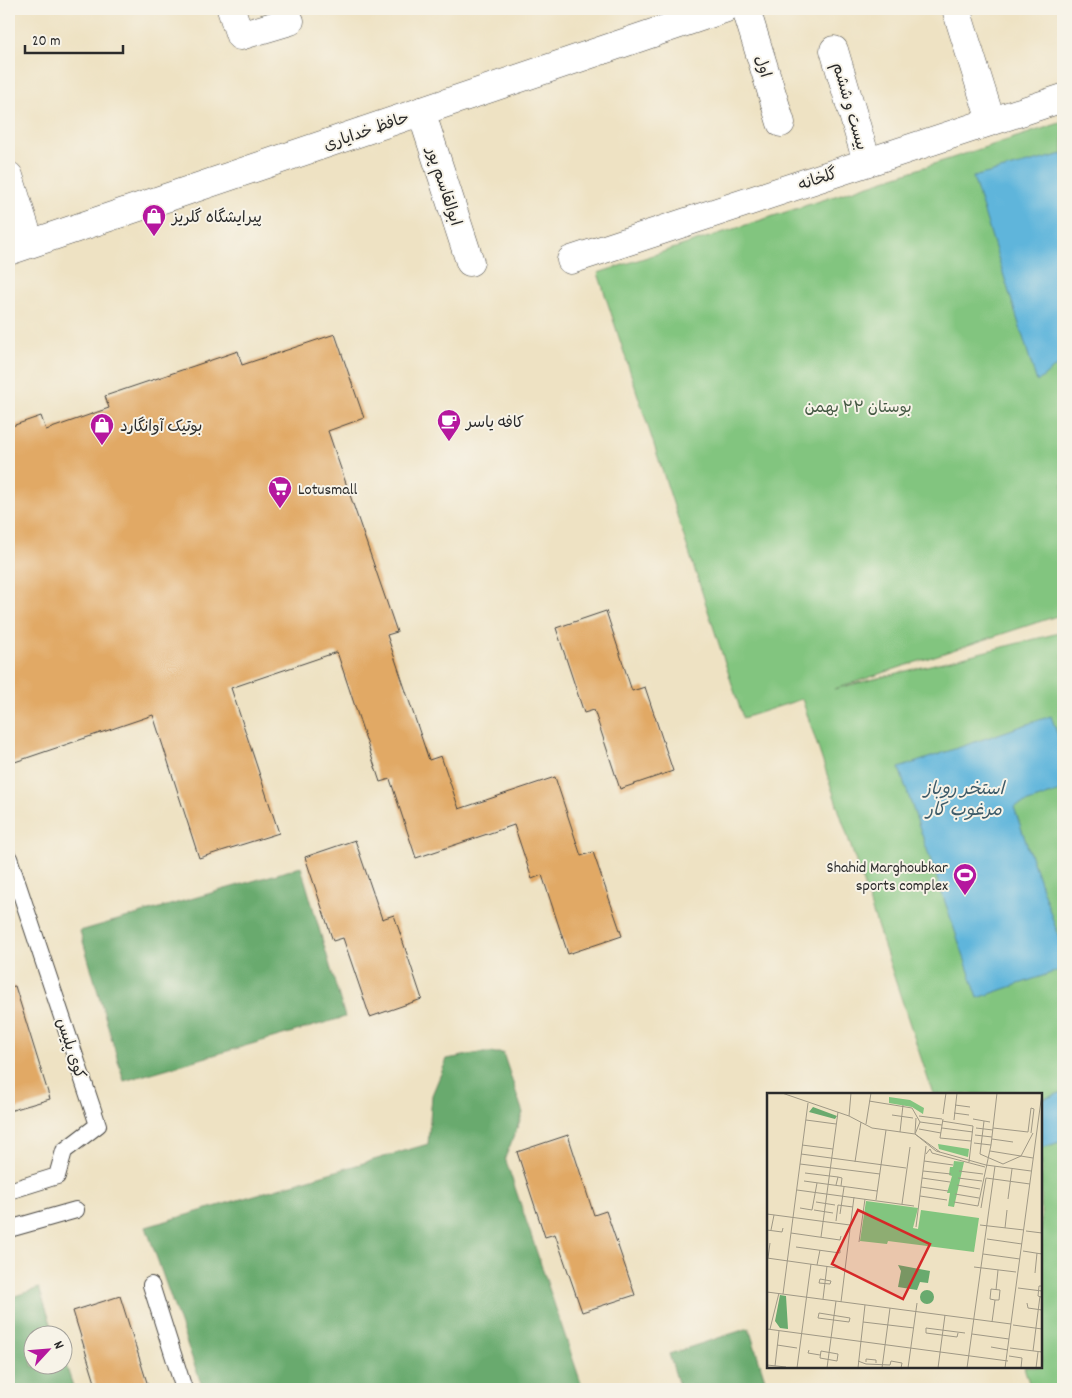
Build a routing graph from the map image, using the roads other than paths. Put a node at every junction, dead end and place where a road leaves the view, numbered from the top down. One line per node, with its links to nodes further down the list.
1 (231, 9): 5 (street)
2 (724, 9): 8 (street, حافظ خدایاری)
3 (746, 9): 10 (street, اول)
4 (957, 12): 9 (street)
5 (290, 20)
6 (834, 50): 11 (street, بیست و ششم)
7 (1063, 98): 9 (street, گلخانه)
8 (421, 111): 13 (street, حافظ خدایاری); 15 (street, ابوالقاسم پور)
9 (991, 121): 11 (street, گلخانه)
10 (781, 123)
11 (867, 162): 14 (street, گلخانه)
12 (9, 176): 13 (street)
13 (20, 247)
14 (571, 260)
15 (470, 262)
16 (9, 858): 17 (lane, کوی پلیس)
17 (9, 1191)
18 (76, 1210): 19 (lane)
19 (9, 1229)
20 (151, 1285): 21 (lane)
21 (184, 1389)

